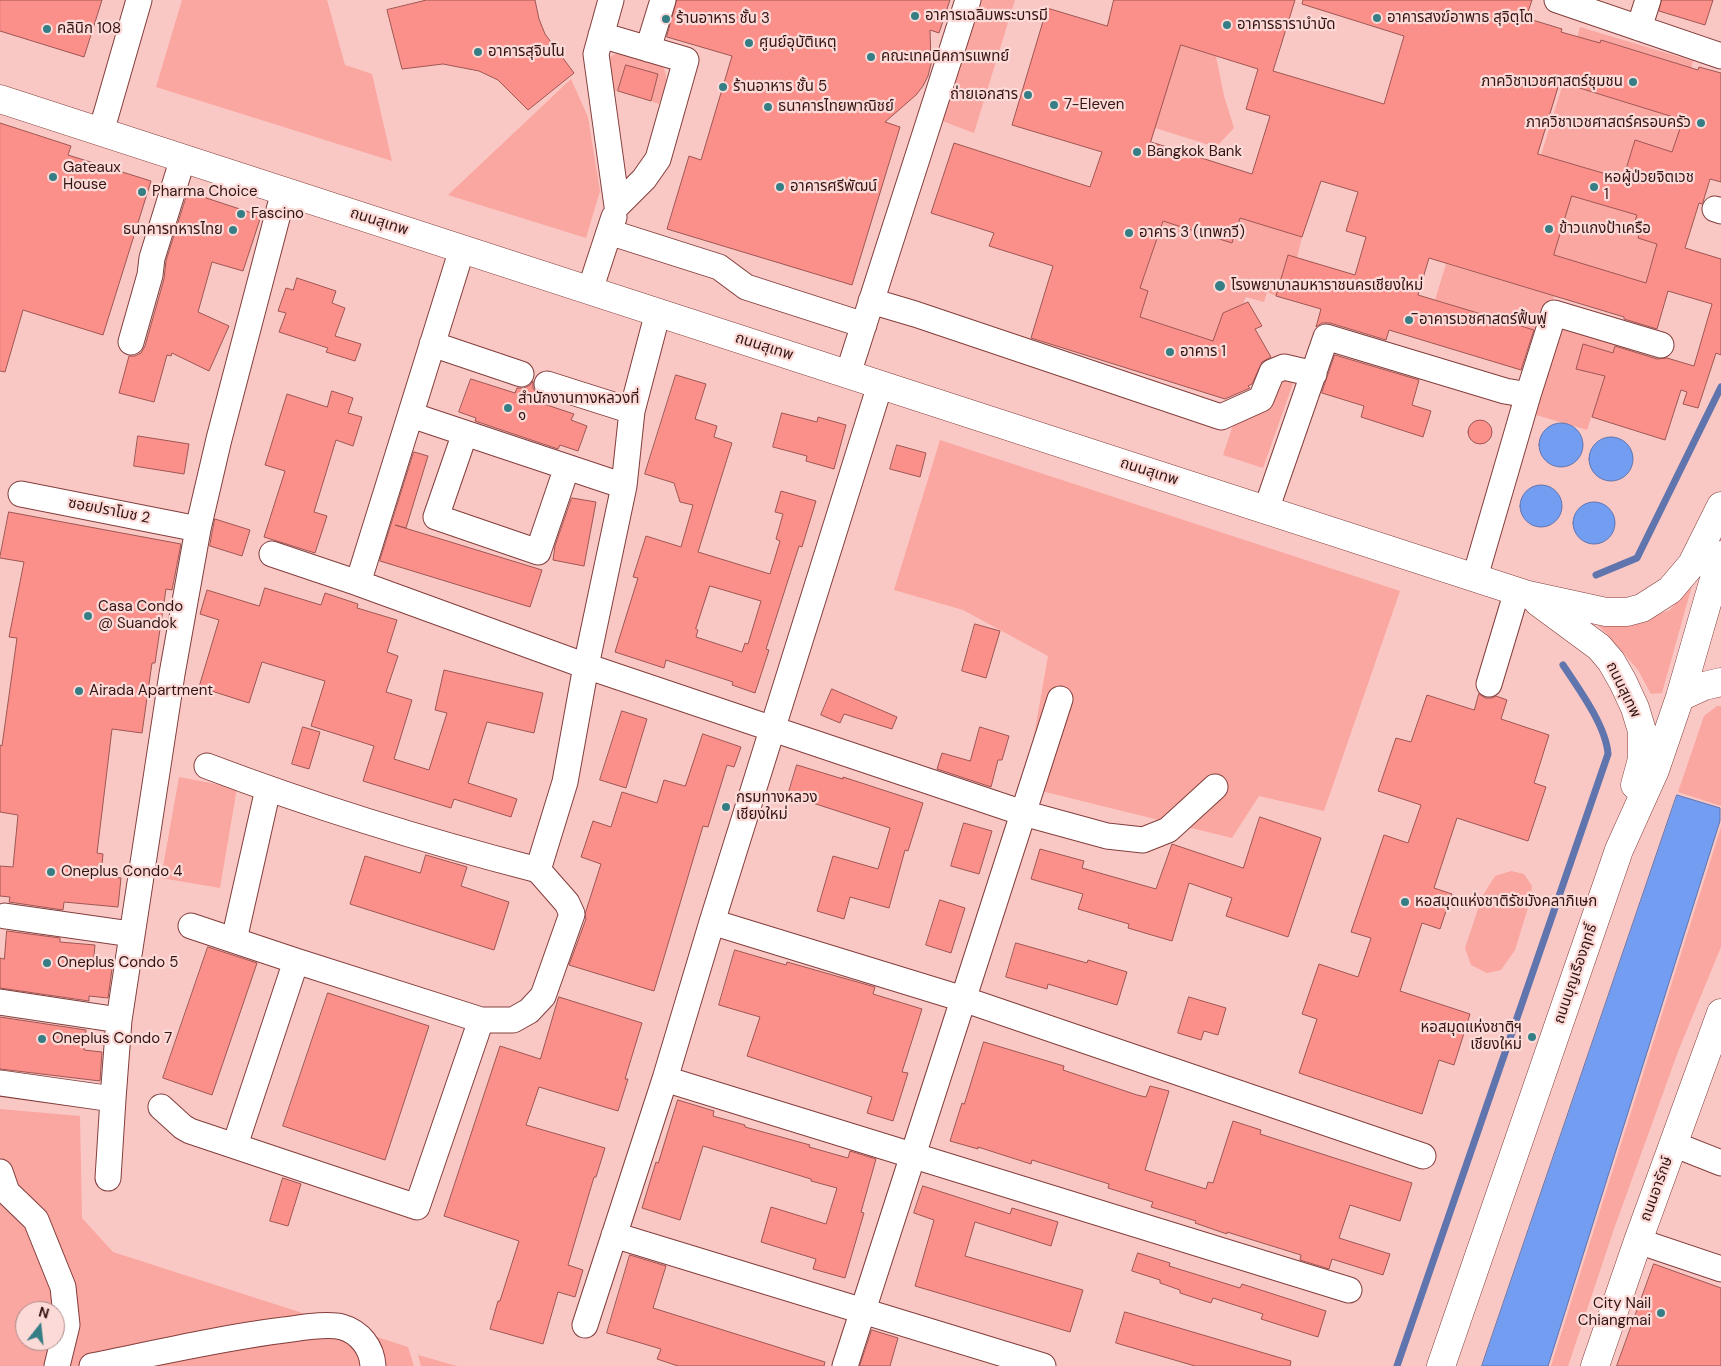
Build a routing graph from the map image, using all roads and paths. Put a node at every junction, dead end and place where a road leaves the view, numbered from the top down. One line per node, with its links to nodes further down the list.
1 (139, 0): 12 (street)
2 (611, 0): 8 (street)
3 (663, 0): 9 (street)
4 (968, 0): 19 (street)
5 (1558, 0): 7 (street)
6 (1648, 0): 7 (street)
7 (1639, 28): 10 (street)
8 (601, 35): 9 (street); 15 (street)
9 (648, 49): 15 (street)
10 (1721, 56)
11 (0, 99): 12 (main road, ถนนสุเทพ)
12 (101, 132): 13 (main road, ถนนสุเทพ)
13 (183, 158): 14 (main road, ถนนสุเทพ); 22 (street)
14 (284, 191): 17 (main road, ถนนสุเทพ); 39 (street)
15 (617, 206): 16 (street)
16 (609, 232): 18 (street); 21 (street)
17 (462, 249): 18 (main road, ถนนสุเทพ); 23 (street)
18 (590, 290): 20 (main road, ถนนสุเทพ)
19 (871, 301): 21 (street); 27 (street)
20 (658, 312): 26 (main road, ถนนสุเทพ); 31 (street)
21 (864, 325): 26 (street)
22 (131, 342)
23 (432, 344): 25 (street); 32 (street)
24 (1661, 345): 30 (street)
25 (521, 374)
26 (848, 374): 29 (main road, ถนนสุเทพ)
27 (1314, 374): 30 (street); 38 (street)
28 (547, 384): 31 (street)
29 (880, 384): 38 (main road, ถนนสุเทพ); 52 (street)
30 (1528, 395): 42 (street)
31 (632, 411): 35 (street)
32 (411, 415): 33 (street); 43 (street)
33 (465, 433): 34 (street); 34 (street)
34 (567, 466): 35 (street)
35 (624, 486): 47 (street)
36 (20, 494): 39 (street, ซอยปราโมช 2)
37 (1721, 506): 44 (main road, ถนนสุเทพ)
38 (1266, 510): 42 (main road, ถนนสุเทพ)
39 (198, 529): 62 (street)
40 (272, 554): 43 (street)
41 (1721, 555): 45 (main road, ถนนบุญเรืองฤทธิ์)
42 (1475, 577): 44 (main road, ถนนสุเทพ)
43 (358, 583): 47 (street)
44 (1523, 593): 49 (street); 57 (main road, ถนนสุเทพ)
45 (1704, 617): 46 (main road); 50 (main road, ถนนบุญเรืองฤทธิ์)
46 (1721, 643)
47 (586, 666): 52 (street); 58 (street)
48 (1721, 682): 50 (main road)
49 (1488, 684)
50 (1680, 697): 57 (main road, ถนนบุญเรืองฤทธิ์)
51 (1060, 699): 56 (street)
52 (773, 729): 56 (street); 60 (street)
53 (207, 766): 55 (street)
54 (1215, 787): 56 (street)
55 (268, 789): 58 (street); 63 (street)
56 (1024, 813): 65 (street)
57 (1619, 850): 93 (main road, ถนนบุญเรืองฤทธิ์)
58 (538, 870): 69 (street)
59 (5, 916): 62 (street)
60 (712, 922): 65 (street); 71 (street)
61 (191, 926): 63 (street)
62 (131, 934): 68 (street)
63 (234, 940): 64 (street)
64 (296, 961): 69 (street); 76 (street)
65 (963, 999): 77 (street); 78 (street)
66 (0, 1002): 68 (street)
67 (1721, 1013): 70 (main road, ถนนอารักษ์)
68 (119, 1020): 73 (street)
69 (481, 1020): 76 (street)
70 (1713, 1058): 75 (main road, ถนนอารักษ์)
71 (665, 1079): 77 (street); 82 (street)
72 (0, 1084): 73 (street)
73 (113, 1099): 81 (street)
74 (161, 1107): 76 (street)
75 (1673, 1144): 79 (street); 83 (main road, ถนนอารักษ์)
76 (235, 1146)
77 (912, 1154): 85 (street); 86 (street)
78 (1423, 1156)
79 (1721, 1163)
80 (0, 1172): 88 (street)
81 (108, 1178)
82 (614, 1235): 86 (street); 87 (street)
83 (1638, 1241): 84 (street); 94 (main road, ถนนอารักษ์)
84 (1721, 1269)
85 (1349, 1290)
86 (863, 1311): 91 (street); 92 (street)
87 (585, 1325)
88 (57, 1366)
89 (92, 1366): 90 (street)
90 (373, 1366)
91 (845, 1366)
92 (1043, 1366)
93 (1441, 1366)
94 (1595, 1366)

